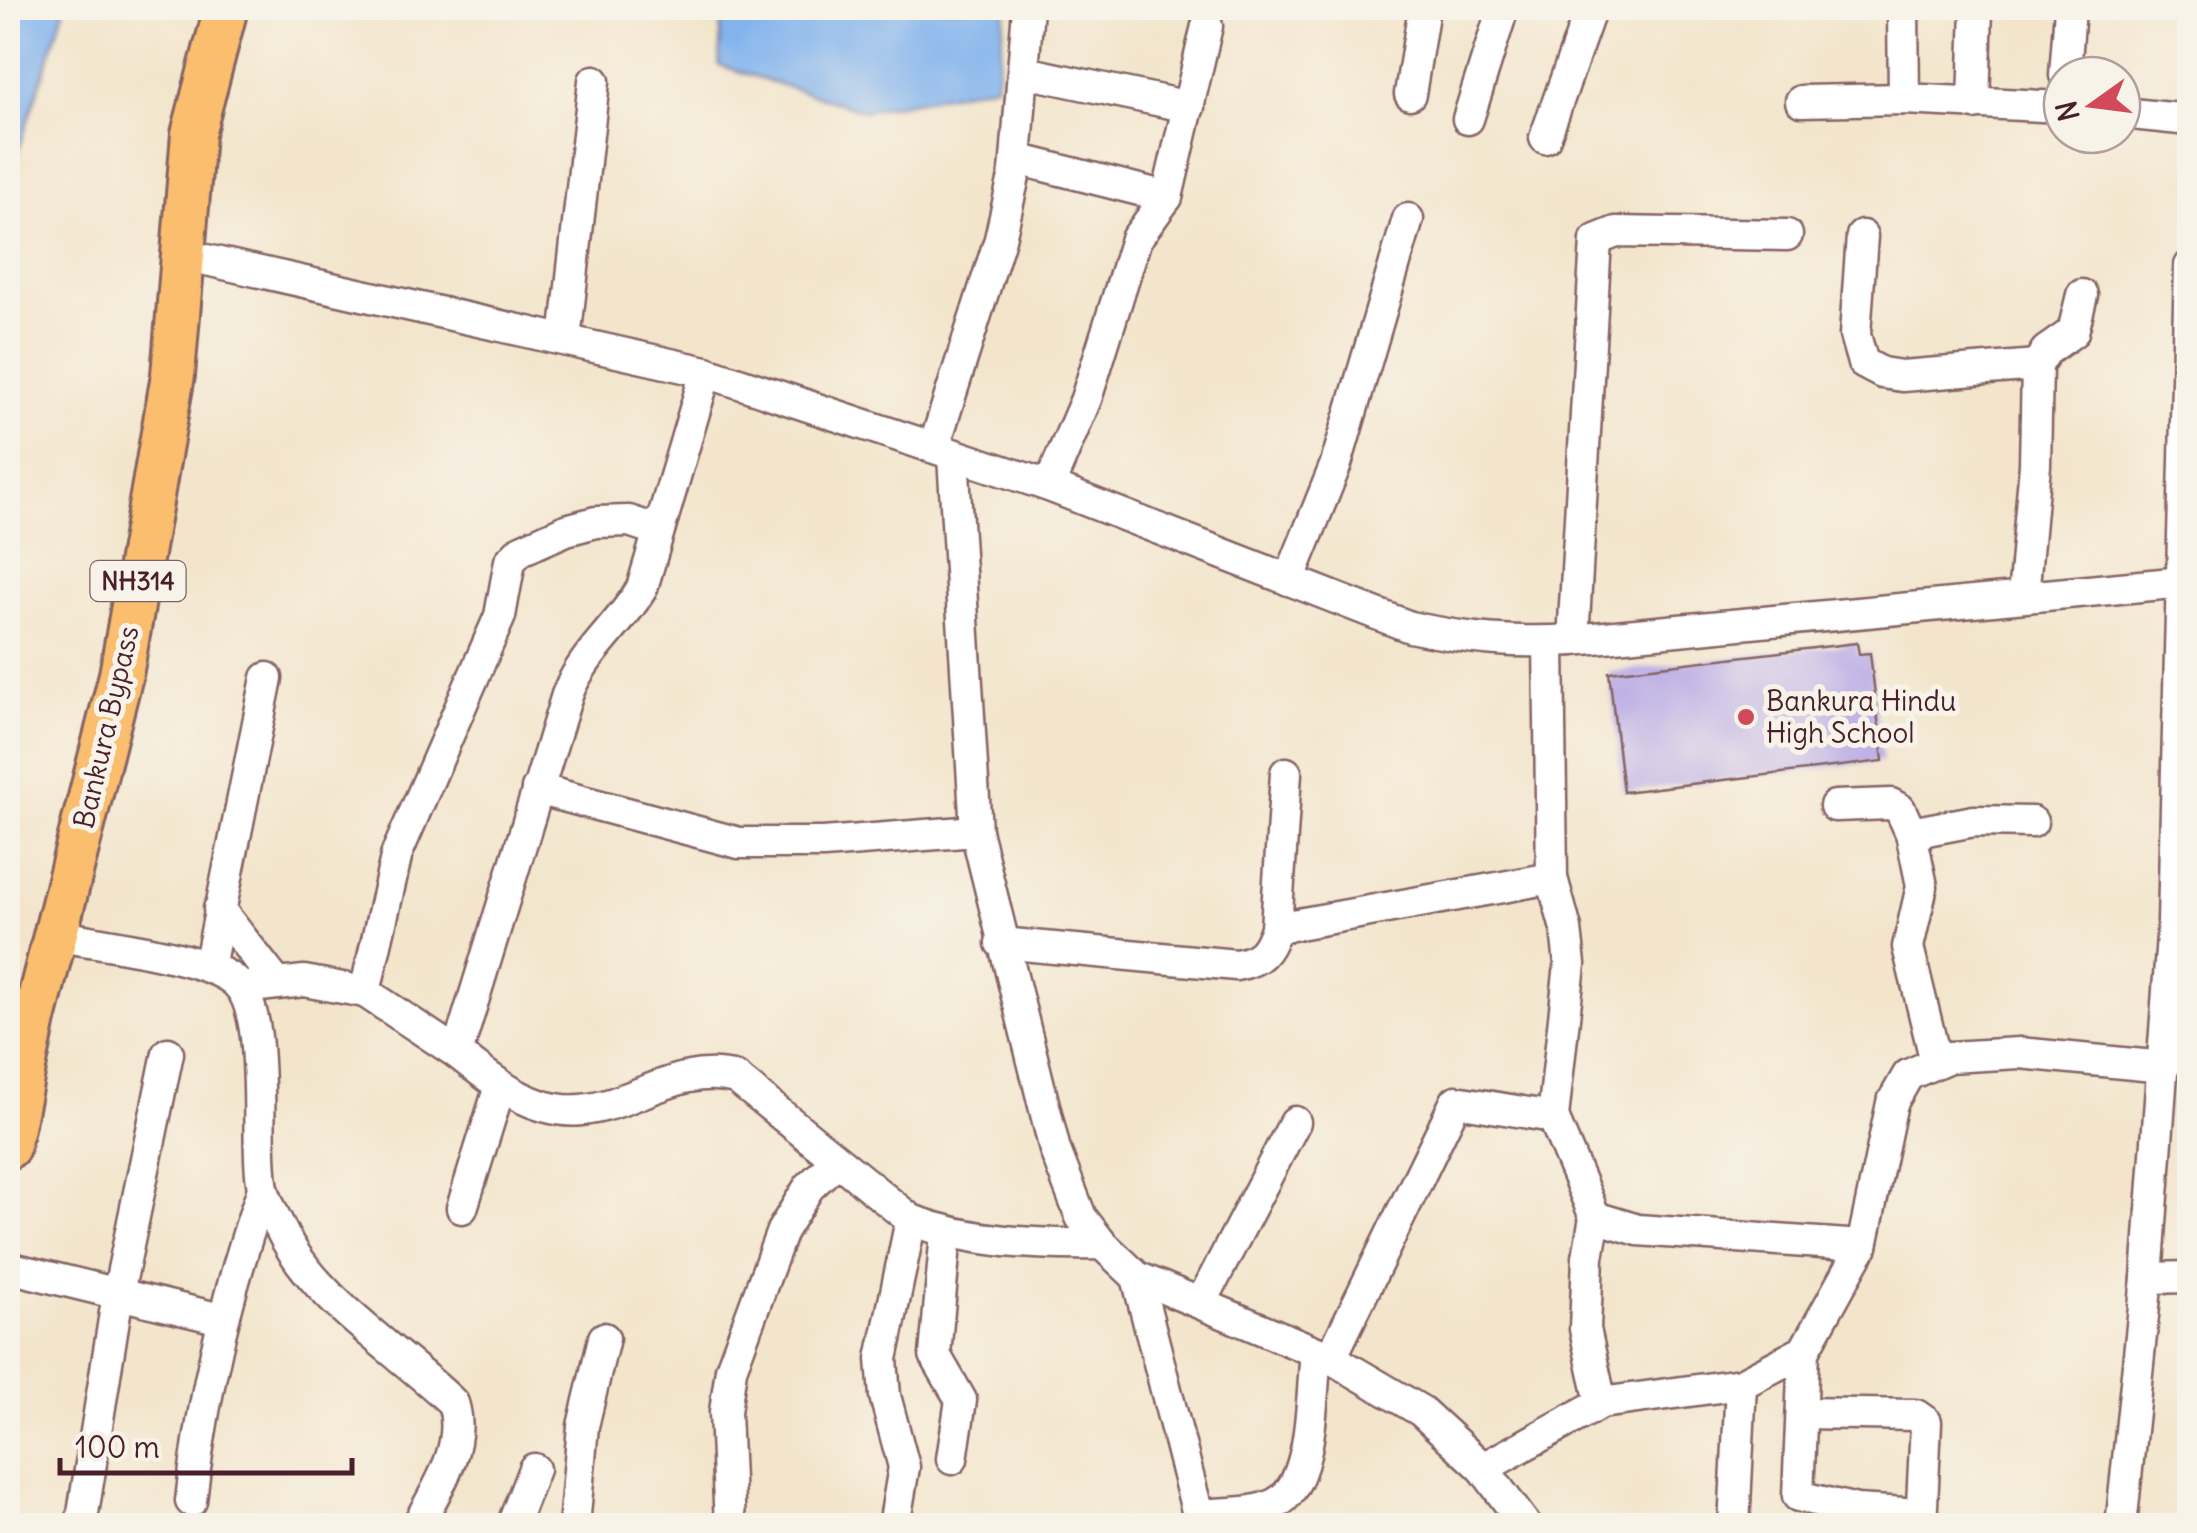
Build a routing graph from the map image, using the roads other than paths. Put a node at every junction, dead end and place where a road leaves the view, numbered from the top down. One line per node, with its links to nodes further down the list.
1 (226, 8): 28 (highway, Bankura Bypass / NH314)
2 (1028, 8): 11 (street)
3 (1424, 8): 13 (street)
4 (1503, 8): 20 (street)
5 (1591, 8): 22 (street)
6 (1903, 8): 14 (street)
7 (1977, 8): 16 (street)
8 (2070, 8): 10 (street)
9 (1208, 26): 17 (street)
10 (2066, 55)
11 (1025, 72): 17 (street); 23 (street)
12 (594, 80): 31 (street)
13 (1410, 94)
14 (1904, 99): 15 (street); 16 (street)
15 (1801, 101)
16 (1974, 104): 18 (street)
17 (1188, 106): 24 (street)
18 (2042, 106)
19 (2142, 115): 21 (street)
20 (1468, 119)
21 (2190, 120)
22 (1545, 138)
23 (1017, 158): 24 (street); 34 (street)
24 (1167, 197): 35 (street)
25 (1408, 219): 38 (street)
26 (1787, 236): 40 (street)
27 (1862, 236): 32 (street)
28 (184, 255): 31 (street); 52 (highway, Bankura Bypass / NH314)
29 (2190, 266): 37 (street)
30 (2082, 295): 32 (street)
31 (564, 340): 33 (street)
32 (2037, 365): 39 (street)
33 (706, 372): 34 (street); 36 (street)
34 (944, 451): 35 (street); 46 (street)
35 (1050, 486): 38 (street)
36 (656, 530): 43 (street); 57 (street)
37 (2186, 579): 39 (street); 50 (street)
38 (1288, 580): 40 (street)
39 (2023, 597): 40 (street)
40 (1561, 641): 48 (street)
41 (267, 678): 49 (street)
42 (1286, 773): 51 (street)
43 (536, 789): 46 (street); 59 (street)
44 (1834, 806): 47 (street)
45 (2032, 822): 47 (street)
46 (976, 831): 53 (street)
47 (1911, 832): 60 (street)
48 (1552, 878): 51 (street); 63 (street)
49 (219, 910): 54 (street); 55 (street)
50 (2181, 922): 61 (street)
51 (1276, 928): 53 (street)
52 (56, 935): 54 (street); 65 (highway, Bankura Bypass / NH314)
53 (1001, 943): 72 (street)
54 (208, 967): 56 (street)
55 (275, 982): 56 (street); 57 (street)
56 (242, 988): 67 (street)
57 (365, 992): 59 (street)
58 (168, 1053): 78 (street)
59 (458, 1053): 62 (street)
60 (1936, 1062): 61 (street); 73 (street)
61 (2164, 1067): 76 (street)
62 (500, 1086): 66 (street); 68 (street)
63 (1553, 1117): 69 (street); 83 (street)
64 (1295, 1122): 79 (street)
65 (8, 1147)
66 (837, 1161): 70 (street); 97 (street)
67 (263, 1189): 80 (street); 94 (street)
68 (462, 1208)
69 (1595, 1218): 73 (street); 85 (street)
70 (911, 1220): 71 (street); 98 (street)
71 (946, 1233): 72 (street); 87 (street)
72 (1102, 1244): 75 (street)
73 (1862, 1246): 82 (street)
74 (8, 1266): 78 (street)
75 (1138, 1277): 79 (street); 91 (street)
76 (2146, 1278): 77 (street); 101 (street)
77 (2190, 1278)
78 (118, 1294): 80 (street); 93 (street)
79 (1201, 1304): 83 (street)
80 (221, 1319): 90 (street)
81 (604, 1338): 96 (street)
82 (1804, 1350): 84 (street); 86 (street)
83 (1324, 1355): 88 (street); 91 (street)
84 (1741, 1384): 85 (street); 100 (street)
85 (1601, 1403): 88 (street)
86 (1804, 1412): 92 (street); 92 (street)
87 (952, 1458)
88 (1483, 1468): 99 (street)
89 (534, 1469): 95 (street)
90 (191, 1501)
91 (1200, 1520)
92 (1921, 1520)
93 (81, 1526)
94 (418, 1526)
95 (512, 1526)
96 (574, 1526)
97 (730, 1526)
98 (894, 1526)
99 (1526, 1526)
100 (1734, 1526)
101 (2121, 1526)

